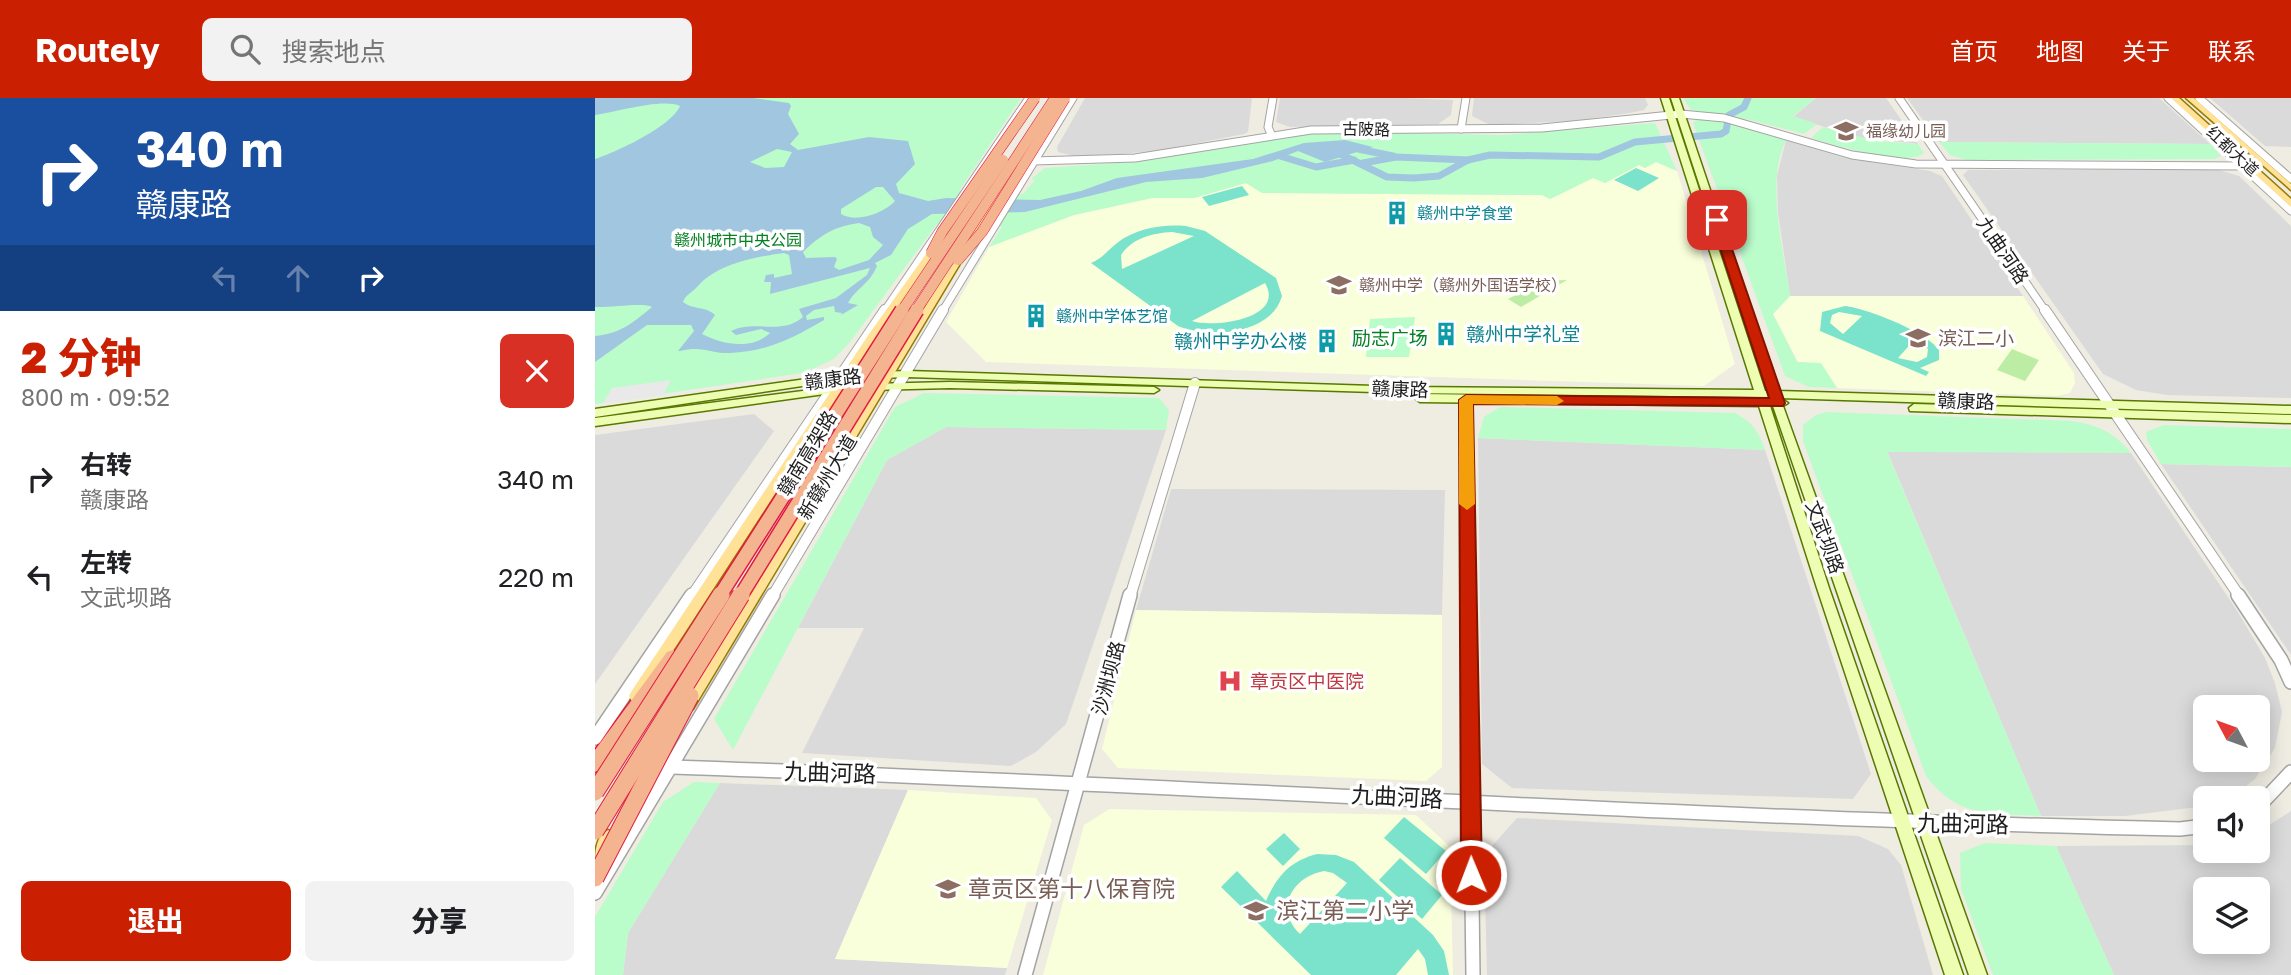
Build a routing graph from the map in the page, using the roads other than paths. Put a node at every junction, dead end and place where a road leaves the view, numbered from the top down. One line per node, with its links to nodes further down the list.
1 (1029, 98): 30 (street)
2 (1037, 98): 30 (main road, 新赣州大道, bridge); 31 (highway, bridge)
3 (1044, 98): 31 (highway, 赣南高架路, bridge)
4 (1055, 98): 31 (highway, 赣南高架路, bridge)
5 (1064, 98): 31 (highway, bridge); 33 (main road, 新赣州大道)
6 (1073, 98): 21 (street)
7 (1273, 98): 19 (street)
8 (1466, 98): 18 (street)
9 (1665, 98): 16 (main road, 文武坝路)
10 (1675, 98): 17 (main road, 文武坝路)
11 (1899, 98): 22 (street, 九曲河路)
12 (2168, 98): 23 (street)
13 (2175, 98): 28 (main road, 红都大道)
14 (2190, 98): 27 (main road, 红都大道)
15 (2199, 98): 24 (street)
16 (1672, 119): 17 (street, 古陂路); 18 (street, 古陂路); 20 (main road, 文武坝路)
17 (1682, 119): 20 (main road, 文武坝路); 22 (street, 古陂路)
18 (1461, 129): 19 (street, 古陂路)
19 (1271, 134): 21 (street, 古陂路)
20 (1687, 150): 37 (main road, 文武坝路); 38 (main road, 文武坝路)
21 (1033, 161): 32 (street)
22 (1945, 164): 23 (street, 古陂路); 40 (street, 九曲河路)
23 (2243, 166): 29 (street)
24 (2278, 167): 25 (street); 26 (street)
25 (2291, 167)
26 (2291, 178)
27 (2291, 188)
28 (2291, 204)
29 (2291, 211)
30 (942, 232): 34 (main road, 新赣州大道)
31 (906, 315): 45 (highway, 赣南高架路, bridge); 46 (highway, 赣南高架路, bridge)
32 (908, 374): 33 (main road, 赣康路); 35 (street); 36 (main road, 赣康路)
33 (885, 380): 34 (main road, 赣康路); 35 (main road, 赣康路); 61 (main road, 新赣州大道)
34 (840, 383): 42 (main road, 赣康路); 44 (main road, 赣康路); 48 (street); 49 (main road, 新赣州大道)
35 (898, 386): 36 (main road, 赣康路); 51 (street)
36 (1193, 386): 37 (main road, 赣康路); 39 (main road, 赣康路); 53 (street, 沙洲坝路)
37 (1761, 398): 38 (main road, 赣康路); 39 (main road, 赣康路); 57 (main road, 文武坝路)
38 (1776, 399): 40 (main road, 赣康路); 58 (main road, 文武坝路)
39 (1466, 400): 56 (street)
40 (2114, 410): 41 (main road, 赣康路); 43 (main road, 赣康路); 47 (street, 九曲河路)
41 (2291, 410)
42 (595, 413)
43 (2291, 419)
44 (595, 422)
45 (748, 587): 60 (highway, 赣南高架路, bridge); 62 (highway, bridge)
46 (724, 589): 50 (highway, bridge); 54 (highway, 赣南高架路, bridge)
47 (2291, 682)
48 (595, 738)
49 (595, 757)
50 (595, 764)
51 (672, 766): 53 (street, 九曲河路); 63 (street)
52 (2291, 772): 55 (street)
53 (1080, 783): 56 (street, 九曲河路); 64 (street, 沙洲坝路)
54 (595, 792)
55 (2270, 794)
56 (1471, 800): 57 (street, 九曲河路); 65 (street)
57 (1904, 822): 58 (street, 九曲河路); 66 (main road, 文武坝路)
58 (1927, 823): 59 (street, 九曲河路); 67 (main road, 文武坝路)
59 (2193, 828)
60 (595, 831)
61 (595, 859)
62 (595, 878)
63 (595, 893)
64 (1025, 975)
65 (1473, 975)
66 (1954, 975)
67 (1978, 975)

